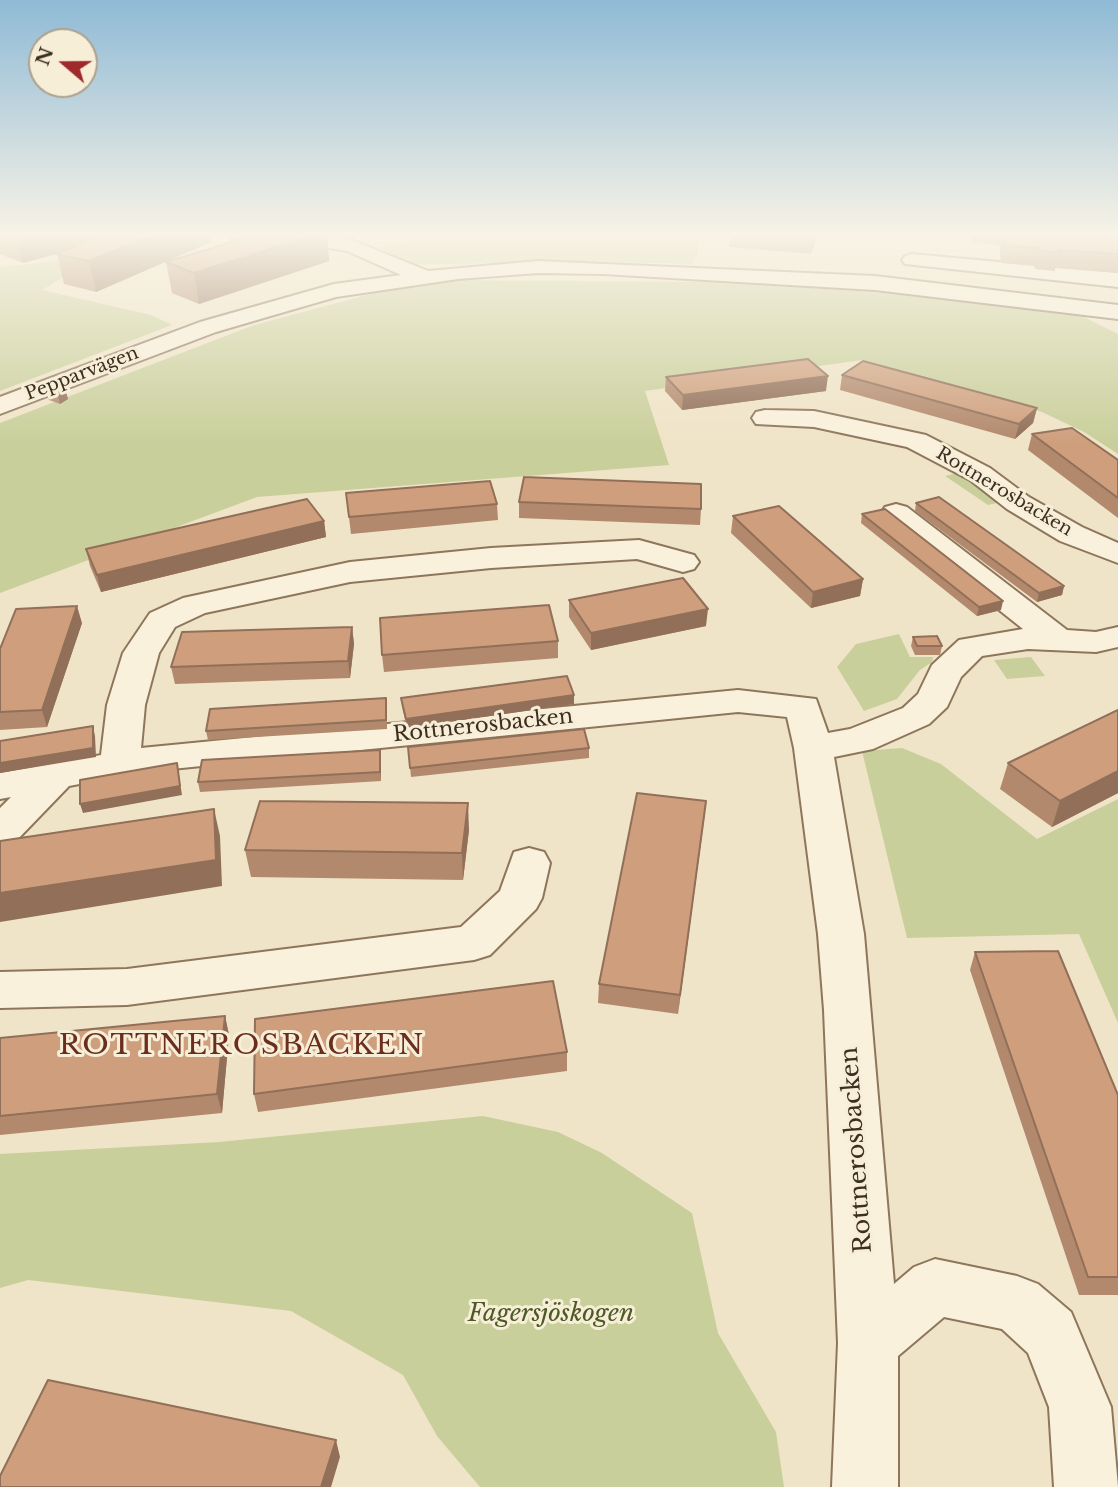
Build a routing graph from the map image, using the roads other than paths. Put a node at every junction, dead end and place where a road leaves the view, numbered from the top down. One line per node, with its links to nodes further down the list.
1 (287, 304): 4 (street, Pepparvägen)
2 (1055, 304): 3 (street, Pepparvägen)
3 (1118, 312)
4 (0, 406)
5 (765, 418): 7 (street, Rottnerosbacken)
6 (895, 513): 10 (street)
7 (1118, 554)
8 (683, 562): 12 (street)
9 (1118, 637): 10 (street)
10 (1058, 640): 11 (street)
11 (813, 748): 12 (street, Rottnerosbacken); 18 (street, Rottnerosbacken)
12 (120, 764): 13 (street, Rottnerosbacken)
13 (56, 776): 14 (street, Rottnerosbacken); 15 (street)
14 (0, 786)
15 (0, 832)
16 (529, 863): 17 (street)
17 (0, 990)
18 (869, 1343): 19 (street, Rottnerosbacken); 20 (street)
19 (865, 1487)
20 (1087, 1487)

